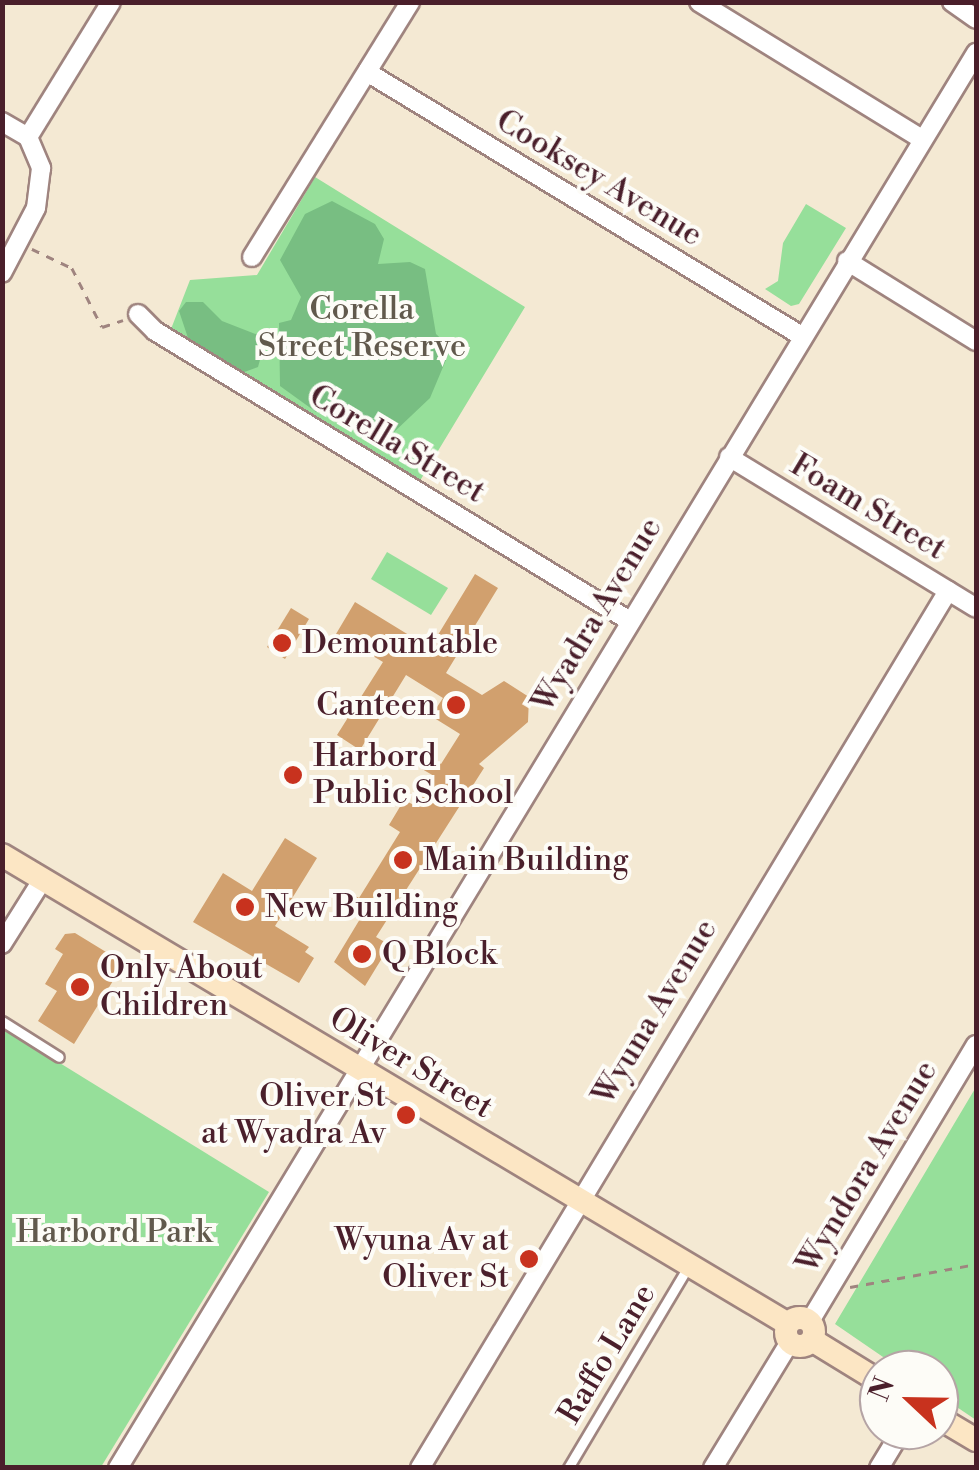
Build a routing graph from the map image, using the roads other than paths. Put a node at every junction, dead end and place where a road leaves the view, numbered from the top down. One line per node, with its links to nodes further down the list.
1 (112, 2): 9 (street)
2 (410, 2): 7 (street)
3 (699, 2): 10 (street)
4 (952, 2): 5 (street)
5 (976, 19)
6 (975, 59): 10 (street, Wyadra Avenue)
7 (367, 72): 11 (street); 15 (street, Cooksey Avenue)
8 (2, 122): 9 (street)
9 (28, 138): 13 (street)
10 (922, 140): 12 (street, Wyadra Avenue)
11 (252, 257)
12 (847, 261): 15 (street, Wyadra Avenue); 16 (street)
13 (2, 273)
14 (138, 314): 20 (street, Corella Street)
15 (800, 336): 17 (street, Wyadra Avenue)
16 (976, 341)
17 (729, 457): 18 (street, Foam Street); 20 (street, Wyadra Avenue)
18 (948, 591): 19 (street, Foam Street); 28 (street, Wyuna Avenue)
19 (976, 608)
20 (628, 620): 27 (street, Wyadra Avenue)
21 (2, 855): 22 (main road, Oliver Street)
22 (42, 880): 23 (street); 27 (main road, Oliver Street)
23 (2, 944)
24 (2, 1021): 26 (lane)
25 (976, 1045): 30 (street, Wyndora Avenue)
26 (59, 1057)
27 (357, 1068): 28 (main road, Oliver Street); 32 (street, Wyadra Avenue)
28 (578, 1200): 29 (main road, Oliver Street); 33 (street, Wyuna Avenue)
29 (688, 1265): 30 (main road, Oliver Street); 34 (lane, Raffo Lane)
30 (800, 1332): 31 (main road, Oliver Street); 35 (street, Wyndora Avenue)
31 (859, 1369)
32 (118, 1468)
33 (420, 1468)
34 (568, 1468)
35 (713, 1468)

